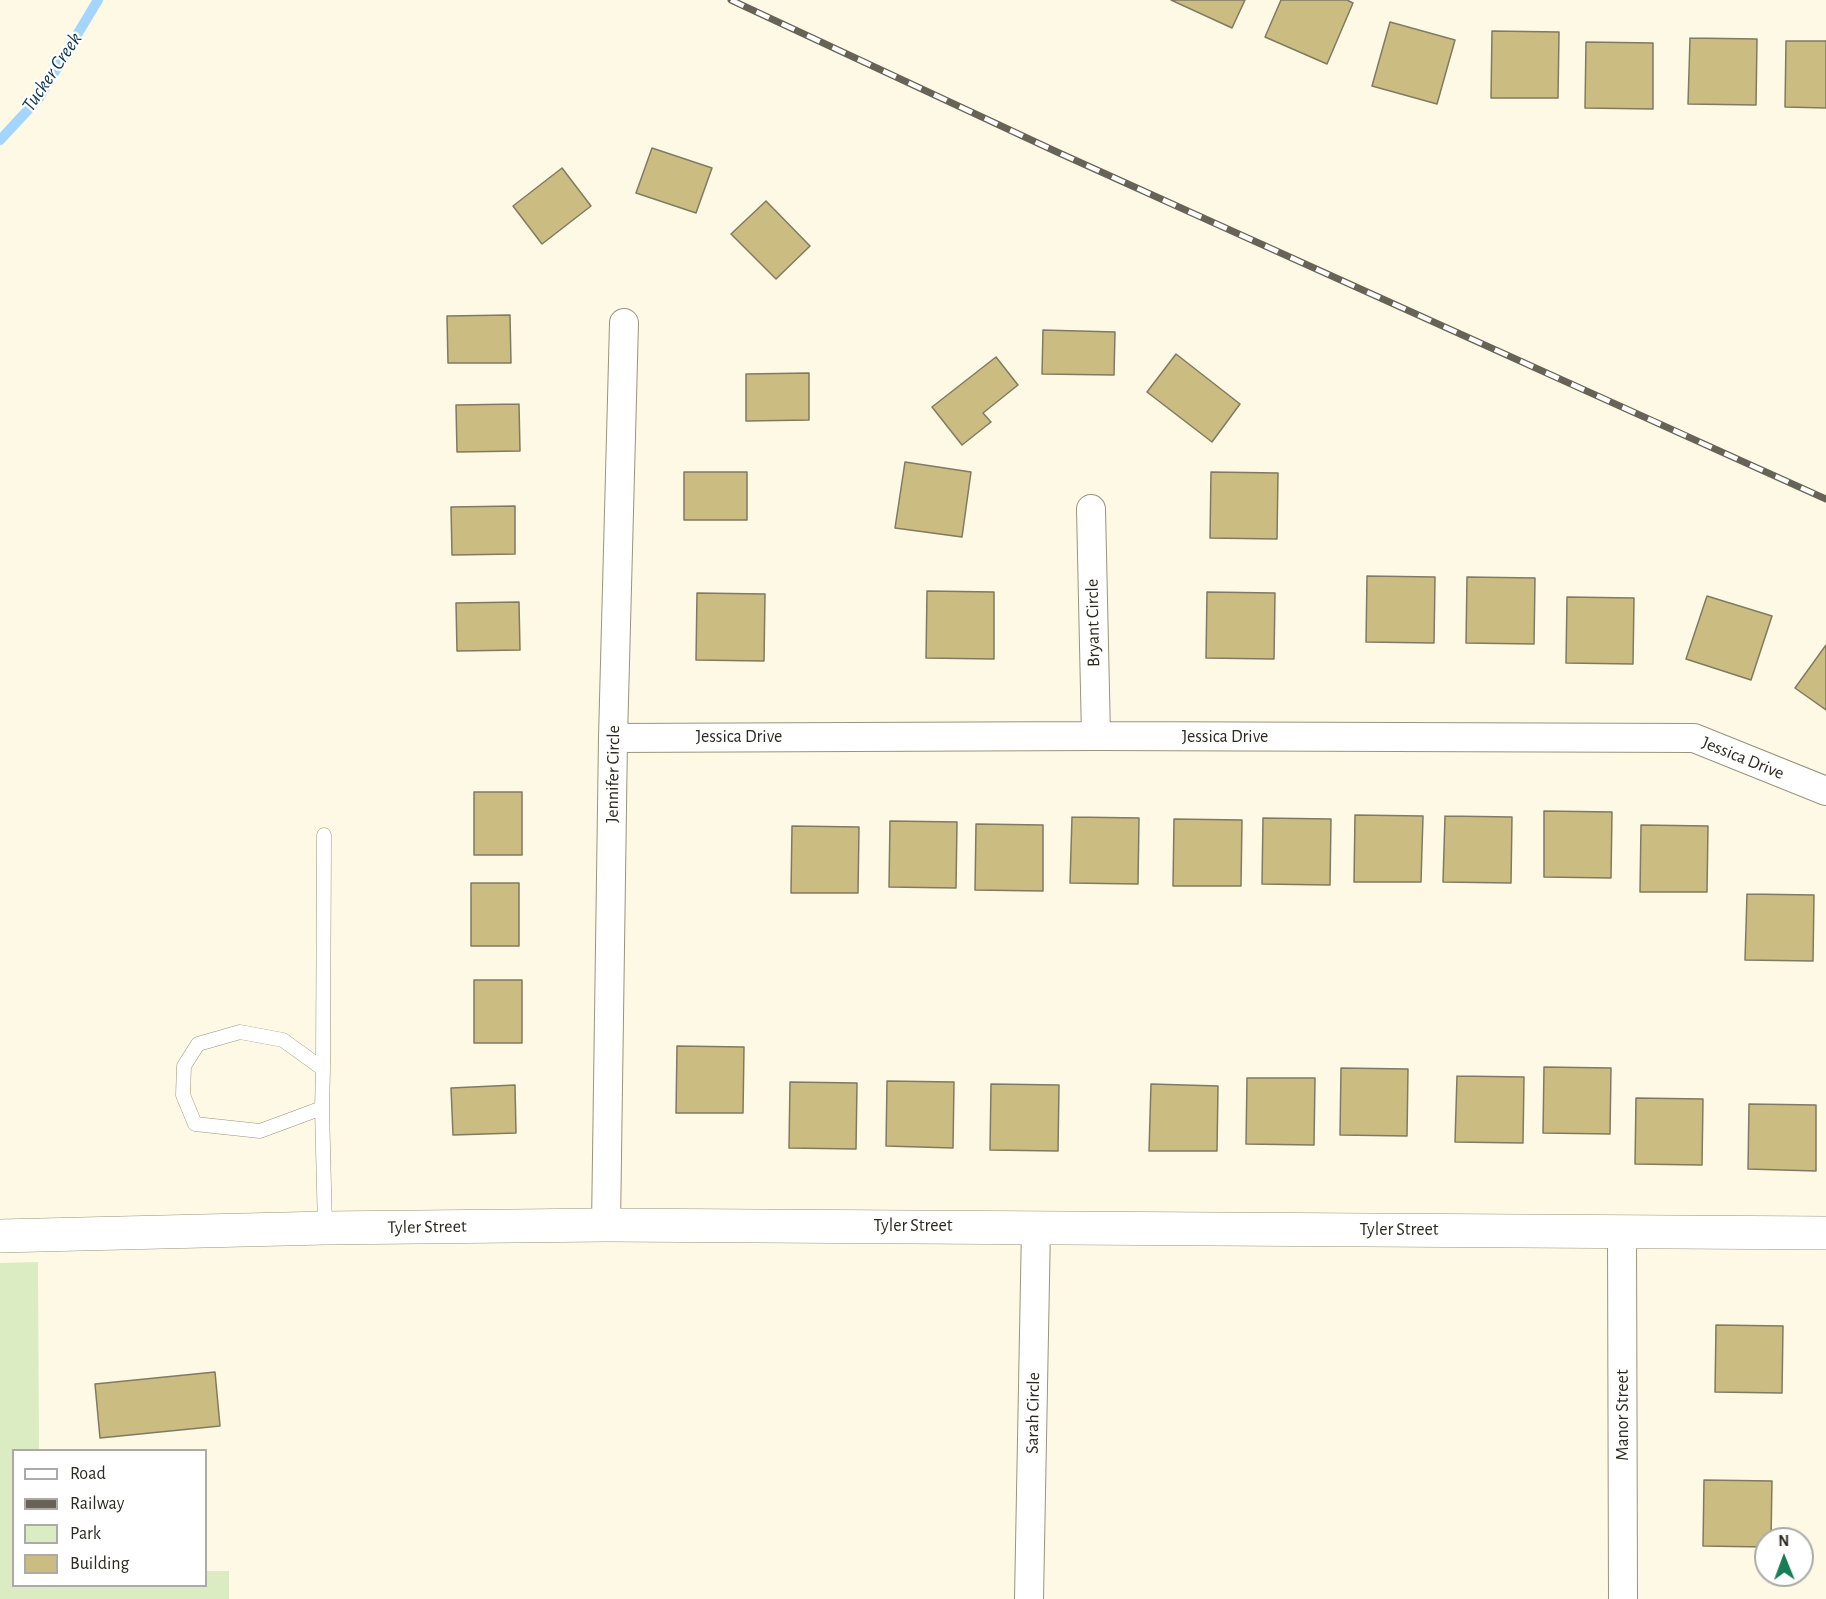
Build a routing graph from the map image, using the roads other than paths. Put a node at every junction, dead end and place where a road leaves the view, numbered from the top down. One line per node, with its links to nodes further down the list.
1 (624, 323): 4 (street, Jennifer Circle)
2 (1091, 509): 3 (street, Bryant Circle)
3 (1096, 736): 4 (street, Jessica Drive); 5 (street, Jessica Drive)
4 (613, 738): 9 (street, Jennifer Circle)
5 (1826, 791)
6 (324, 835): 7 (lane)
7 (323, 1069): 8 (lane); 8 (lane)
8 (321, 1108): 11 (lane)
9 (606, 1225): 10 (street, Tyler Street); 11 (street, Tyler Street)
10 (1036, 1227): 12 (street, Tyler Street); 15 (street, Sarah Circle)
11 (325, 1228): 14 (street, Tyler Street)
12 (1622, 1231): 13 (street, Tyler Street); 16 (street, Manor Street)
13 (1826, 1233)
14 (0, 1236)
15 (1029, 1599)
16 (1623, 1599)

